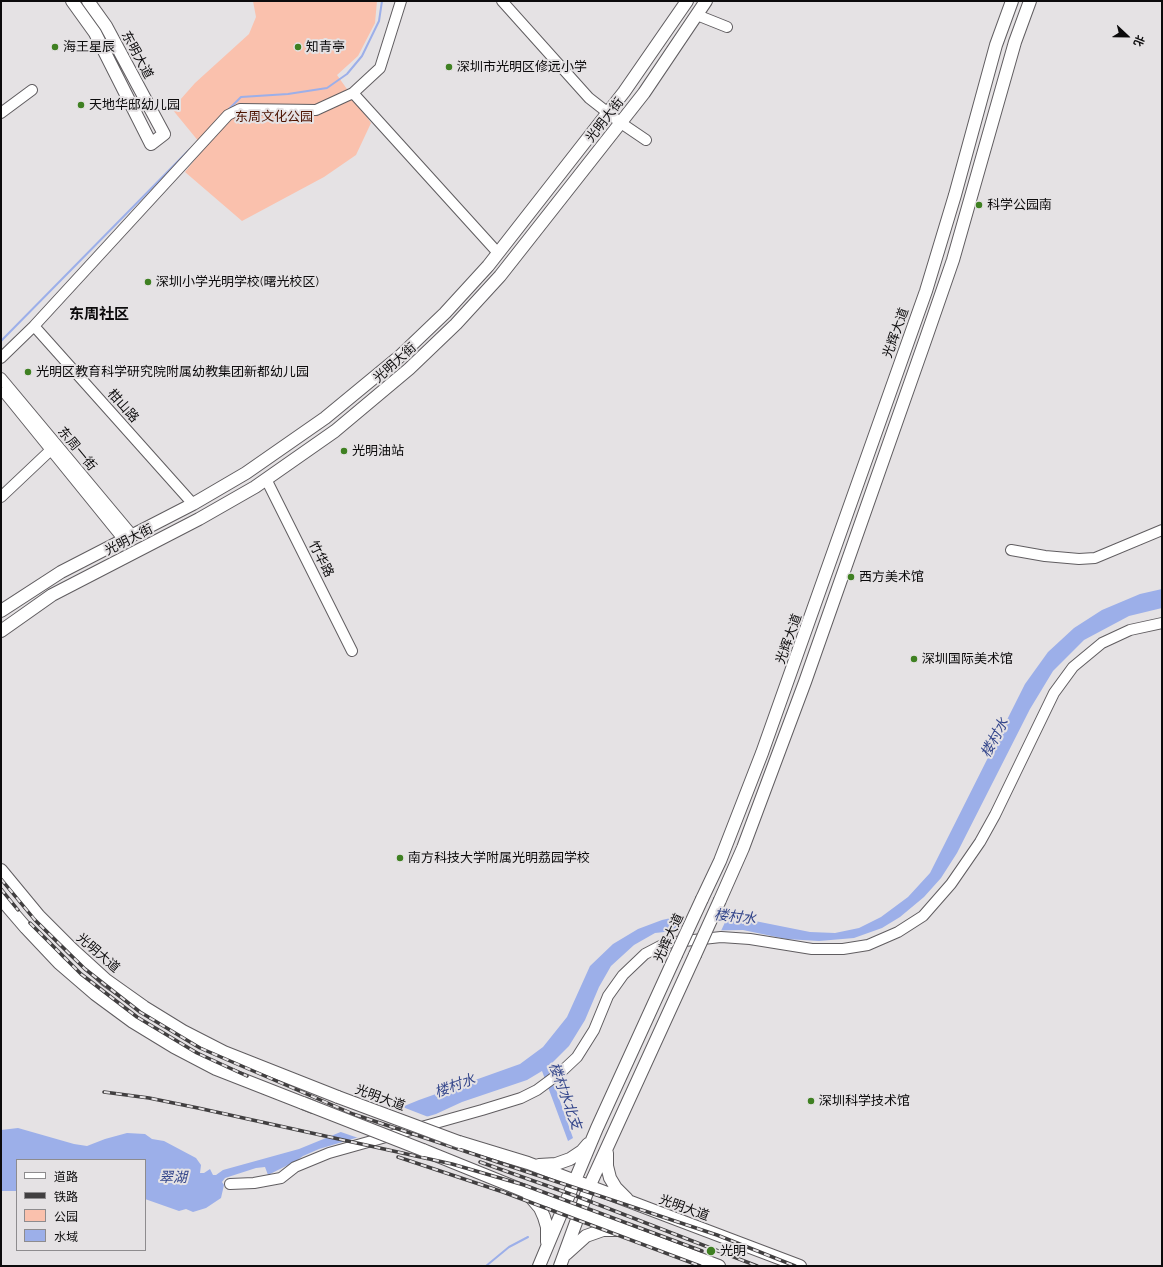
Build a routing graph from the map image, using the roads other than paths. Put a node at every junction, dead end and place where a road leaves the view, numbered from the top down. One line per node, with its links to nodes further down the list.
1 (72, 1): 2 (main road, 东明大道)
2 (88, 1)
3 (401, 1): 12 (street)
4 (502, 1): 14 (street)
5 (688, 1): 14 (main road, 光明大街)
6 (706, 1): 9 (main road, 光明大街)
7 (1012, 1): 37 (main road, 光辉大道, bridge)
8 (1030, 1): 38 (main road, bridge)
9 (698, 15): 10 (street); 15 (main road, 光明大街)
10 (728, 27)
11 (32, 90): 13 (street)
12 (353, 93): 17 (street); 18 (street)
13 (1, 113)
14 (608, 113): 15 (street); 17 (main road, 光明大街)
15 (621, 124): 16 (street); 23 (main road, 光明大街)
16 (646, 140)
17 (498, 253): 25 (main road, 光明大街)
18 (34, 326): 19 (street); 25 (street, 柑山路)
19 (1, 358)
20 (1, 378): 22 (street, 东周一街)
21 (1, 389): 22 (street, 东周一街)
22 (54, 448): 24 (street); 27 (street, 东周一街)
23 (266, 479): 31 (main road, 光明大街); 32 (street, 竹华路)
24 (1, 497)
25 (193, 504): 27 (main road, 光明大街)
26 (1162, 530): 28 (street)
27 (128, 538): 29 (main road, 光明大街)
28 (1011, 550)
29 (2, 609)
30 (1162, 623): 41 (street)
31 (1, 631)
32 (352, 651)
33 (1, 870): 39 (main road, 光明大道, bridge)
34 (1, 899): 36 (main road)
35 (303, 1103): 43 (main road, bridge)
36 (350, 1121)
37 (598, 1128): 39 (main road); 40 (main road, 光辉大道)
38 (609, 1144): 42 (main road); 44 (main road)
39 (528, 1163): 40 (main road, 光明大道)
40 (574, 1181): 42 (main road, 光明大道); 45 (main road, 光辉大道)
41 (230, 1184)
42 (589, 1187): 44 (main road, 光明大道); 46 (main road)
43 (516, 1188): 45 (main road); 48 (main road)
44 (633, 1204): 51 (main road, 光明大道)
45 (564, 1207): 46 (main road); 48 (main road, 光辉大道)
46 (579, 1213): 47 (main road); 49 (main road)
47 (630, 1232): 49 (main road); 50 (main road)
48 (540, 1262)
49 (561, 1264)
50 (719, 1266)
51 (800, 1266)

